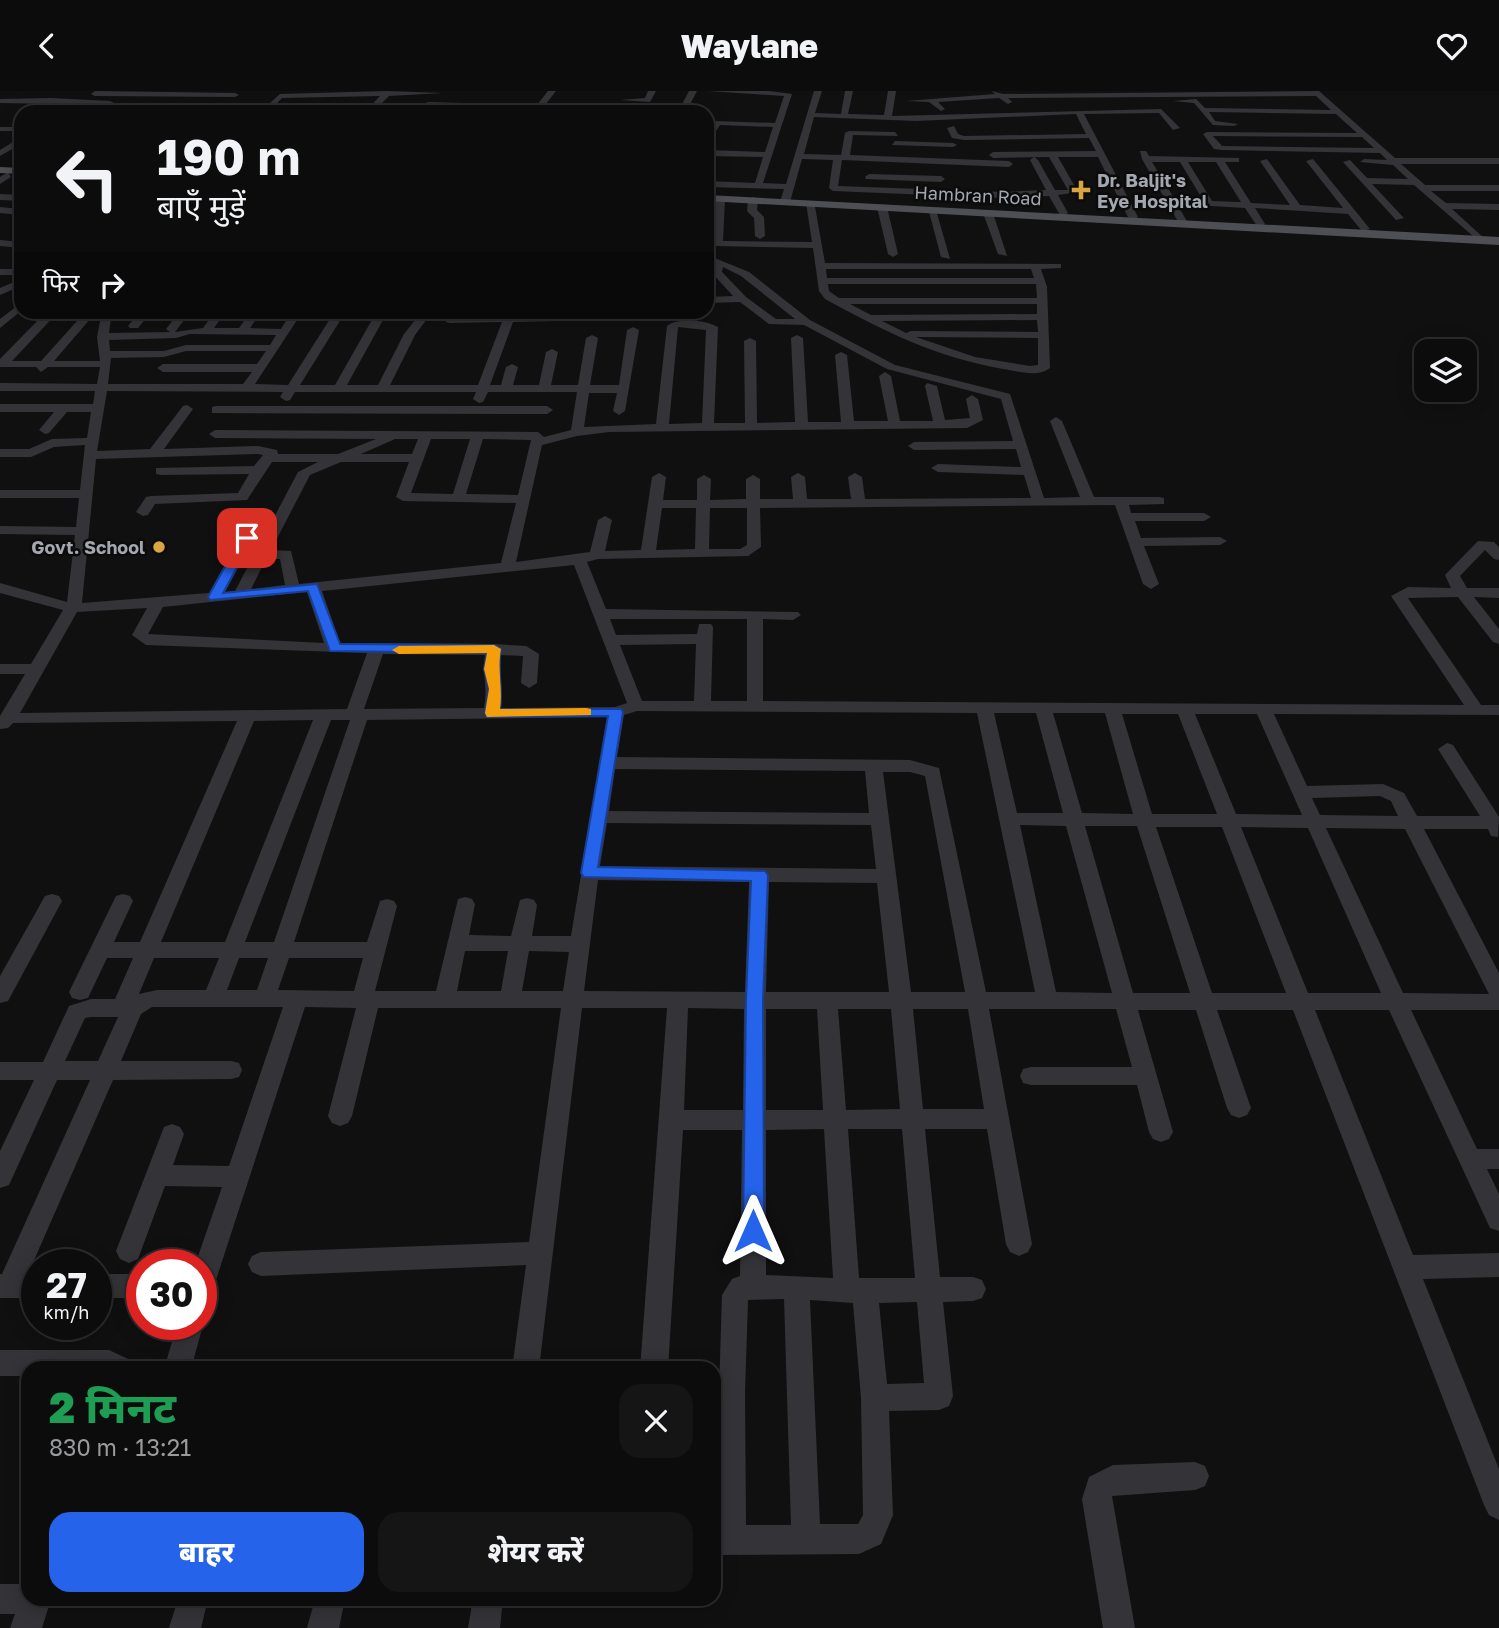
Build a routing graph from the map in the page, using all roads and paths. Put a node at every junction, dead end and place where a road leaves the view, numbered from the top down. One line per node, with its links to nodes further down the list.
1 (16, 91): 29 (street)
2 (64, 91): 30 (street)
3 (552, 91): 50 (street)
4 (652, 91): 27 (street)
5 (712, 91): 11 (street)
6 (818, 91): 66 (street)
7 (826, 91): 66 (street)
8 (849, 91): 43 (street)
9 (892, 91): 53 (street)
10 (440, 92): 19 (street); 40 (street)
11 (730, 92): 35 (street); 42 (street)
12 (1159, 92): 13 (street); 21 (street); 32 (street)
13 (1317, 92): 36 (street)
14 (98, 93): 15 (street); 37 (street)
15 (148, 93): 16 (street)
16 (166, 93): 17 (street); 47 (street)
17 (187, 93): 18 (street)
18 (213, 93): 22 (street)
19 (388, 93): 23 (street); 39 (street)
20 (280, 94): 23 (street)
21 (999, 94): 24 (street); 61 (street)
22 (235, 95)
23 (304, 95): 39 (street)
24 (963, 98): 28 (street); 60 (street)
25 (585, 99): 51 (street)
26 (610, 99): 27 (street)
27 (647, 100): 52 (street)
28 (931, 100): 31 (street); 63 (street)
29 (1, 101): 30 (street)
30 (49, 101): 37 (street); 45 (street)
31 (910, 101)
32 (1166, 101): 33 (street); 38 (street)
33 (1196, 101): 36 (street); 54 (street)
34 (465, 102): 40 (street); 48 (street); 49 (street)
35 (726, 102)
36 (1327, 102): 58 (street)
37 (84, 103): 46 (street)
38 (1043, 103)
39 (377, 104)
40 (428, 104)
41 (773, 104): 42 (street)
42 (785, 104): 73 (street)
43 (846, 104): 44 (street); 62 (street)
44 (859, 104)
45 (44, 105)
46 (121, 105)
47 (142, 105)
48 (460, 105)
49 (471, 105)
50 (538, 105)
51 (580, 105)
52 (647, 105)
53 (880, 105): 64 (street); 67 (street); 69 (street)
54 (1203, 110): 55 (street); 74 (street)
55 (1303, 111): 58 (street); 65 (street)
56 (721, 112): 68 (street)
57 (1079, 112): 61 (street); 70 (street); 76 (street)
58 (1338, 112): 74 (street)
59 (744, 113): 71 (street)
60 (979, 113)
61 (1023, 114): 63 (street)
62 (844, 116): 66 (street); 67 (street)
63 (949, 117): 69 (street)
64 (888, 118): 67 (street); 69 (street)
65 (1311, 118)
66 (815, 119): 77 (street); 103 (street); 104 (street)
67 (870, 121): 77 (street); 87 (street)
68 (717, 123): 71 (street); 75 (street)
69 (916, 123): 87 (street); 92 (street)
70 (1085, 123): 72 (street); 92 (street)
71 (739, 124): 73 (street)
72 (1072, 124)
73 (778, 125): 86 (street)
74 (1354, 126): 84 (street)
75 (714, 128)
76 (1176, 128)
77 (850, 129): 87 (street); 105 (street)
78 (1230, 133): 79 (street); 95 (street); 95 (street)
79 (1260, 134): 80 (street); 96 (street)
80 (1288, 134): 83 (street); 89 (street)
81 (714, 135): 82 (street)
82 (724, 135)
83 (1345, 135): 84 (street); 90 (street)
84 (1363, 135): 99 (street)
85 (762, 136): 86 (street)
86 (774, 137): 102 (street)
87 (895, 138): 88 (street); 94 (street); 106 (street)
88 (923, 140): 91 (street); 121 (street)
89 (1295, 141): 90 (street); 97 (street)
90 (1353, 142): 98 (street)
91 (953, 145)
92 (1097, 145): 101 (street); 163 (street)
93 (858, 148): 105 (street)
94 (882, 148)
95 (1245, 149): 96 (street)
96 (1274, 150): 97 (street)
97 (1304, 150): 98 (street)
98 (1362, 151): 99 (street)
99 (1382, 151): 120 (street)
100 (714, 153): 102 (street)
101 (1052, 154): 128 (street); 145 (street)
102 (768, 155): 125 (street)
103 (799, 156): 104 (street); 147 (street)
104 (810, 156): 105 (street); 126 (street)
105 (841, 156): 106 (street); 121 (street); 131 (street)
106 (894, 159): 121 (street)
107 (1034, 160): 145 (street)
108 (1184, 160): 109 (street); 149 (street); 150 (street)
109 (1219, 160): 110 (street); 151 (street)
110 (1241, 160)
111 (1252, 161): 112 (street)
112 (1264, 161): 113 (street); 155 (street)
113 (1275, 161)
114 (1298, 161): 115 (street)
115 (1310, 161): 117 (street); 157 (street)
116 (1499, 161): 120 (street)
117 (1322, 162)
118 (1335, 162): 119 (street)
119 (1347, 162): 120 (street); 136 (street)
120 (1394, 162): 129 (street)
121 (916, 163): 127 (street); 128 (street); 134 (street)
122 (997, 164): 123 (street); 128 (street); 130 (street)
123 (1009, 164)
124 (751, 166): 125 (street)
125 (765, 167): 139 (street)
126 (807, 167)
127 (941, 167): 128 (street); 135 (street)
128 (979, 168)
129 (1406, 173): 137 (street)
130 (1003, 174)
131 (833, 176): 132 (street); 144 (street)
132 (847, 176)
133 (860, 176): 134 (street)
134 (913, 178): 135 (street)
135 (941, 179): 144 (street)
136 (1365, 181): 137 (street); 164 (street)
137 (1419, 181): 140 (street); 152 (street)
138 (982, 183): 146 (street)
139 (758, 186): 142 (street); 147 (street)
140 (1499, 188)
141 (714, 189): 147 (main road, Hambran Road)
142 (714, 189)
143 (714, 190): 148 (main road, Hambran Road)
144 (941, 193): 146 (street)
145 (1052, 193): 146 (street); 159 (street)
146 (983, 194)
147 (796, 197): 148 (main road, Hambran Road); 153 (main road, Hambran Road); 159 (main road, Hambran Road); 172 (street)
148 (753, 200): 168 (street)
149 (1170, 201): 150 (street); 165 (street)
150 (1209, 202): 151 (street)
151 (1249, 205): 155 (street); 166 (street)
152 (1443, 206): 154 (street); 160 (street)
153 (882, 207): 156 (main road, Hambran Road); 173 (street)
154 (1499, 207)
155 (1297, 208): 157 (street)
156 (931, 210): 158 (main road, Hambran Road); 175 (street)
157 (1351, 211): 167 (street)
158 (988, 213): 161 (main road, Hambran Road); 174 (street)
159 (1063, 213): 161 (main road, Hambran Road)
160 (1453, 215): 162 (street); 169 (street)
161 (1084, 216): 163 (main road, Hambran Road); 165 (main road, Hambran Road)
162 (1499, 216)
163 (1133, 217): 165 (main road, Hambran Road)
164 (1399, 218)
165 (1182, 221): 166 (main road, Hambran Road); 169 (main road, Hambran Road)
166 (1260, 224): 167 (main road, Hambran Road)
167 (1365, 229): 169 (main road, Hambran Road)
168 (760, 236)
169 (1478, 238): 170 (main road, Hambran Road)
170 (1499, 239)
171 (714, 244): 172 (street)
172 (817, 245): 178 (street)
173 (893, 254)
174 (1003, 254)
175 (946, 257)
176 (714, 261): 207 (street)
177 (714, 265): 183 (street)
178 (820, 266): 179 (street); 181 (street)
179 (1035, 266): 180 (street); 182 (street)
180 (1057, 266)
181 (822, 281): 182 (street); 187 (street)
182 (1041, 281): 188 (street)
183 (724, 282): 184 (street); 185 (street)
184 (714, 283)
185 (742, 299): 186 (street); 207 (street)
186 (714, 300)
187 (836, 301): 188 (street); 192 (street)
188 (1043, 301): 191 (street)
189 (14, 312): 208 (street)
190 (982, 317): 191 (street); 192 (street); 215 (street)
191 (1043, 317): 217 (street)
192 (868, 318): 216 (street)
193 (46, 319): 228 (street)
194 (85, 319): 227 (street)
195 (106, 319): 218 (street)
196 (140, 319): 209 (street)
197 (180, 319): 210 (street)
198 (215, 319): 212 (street)
199 (251, 319): 213 (street)
200 (292, 319): 214 (street)
201 (336, 319): 238 (street)
202 (378, 319): 239 (street)
203 (422, 319): 240 (street)
204 (465, 319): 206 (street)
205 (509, 319): 245 (street)
206 (450, 320)
207 (806, 322): 272 (street)
208 (0, 325)
209 (134, 326)
210 (172, 329)
211 (633, 330): 244 (street)
212 (206, 332): 213 (street); 218 (street)
213 (242, 332): 214 (street)
214 (283, 332): 222 (street)
215 (995, 334): 216 (street); 217 (street); 226 (street)
216 (900, 335): 226 (street)
217 (1045, 335): 226 (street)
218 (103, 337): 225 (street)
219 (592, 338): 243 (street)
220 (797, 338): 259 (street)
221 (750, 341): 263 (street)
222 (274, 348): 225 (street); 231 (street)
223 (552, 352): 242 (street)
224 (841, 355): 260 (street)
225 (107, 359): 227 (street); 236 (street)
226 (993, 363)
227 (45, 364): 228 (street); 235 (street)
228 (2, 365)
229 (512, 367): 241 (street)
230 (163, 368): 231 (street)
231 (260, 368): 237 (street)
232 (885, 376): 261 (street)
233 (931, 386): 257 (street)
234 (0, 387): 235 (street)
235 (26, 387): 236 (street)
236 (102, 387): 237 (street); 248 (street)
237 (247, 388): 238 (street)
238 (292, 388): 239 (street); 251 (street)
239 (339, 388): 240 (street)
240 (382, 388): 245 (street)
241 (506, 389): 242 (street); 245 (street)
242 (544, 389): 243 (street)
243 (582, 389): 244 (street); 265 (street)
244 (624, 389): 254 (street)
245 (479, 399): 252 (street); 253 (street)
246 (972, 399): 257 (street)
247 (64, 408): 248 (street); 255 (street); 264 (street)
248 (99, 408): 275 (street)
249 (187, 409): 277 (street)
250 (216, 410): 251 (street)
251 (279, 410): 252 (street); 267 (street)
252 (453, 410): 268 (street)
253 (547, 410)
254 (619, 411)
255 (2, 414)
256 (1056, 421): 297 (street)
257 (940, 425): 261 (street)
258 (708, 426): 262 (street); 262 (street); 263 (street)
259 (802, 426): 260 (street); 263 (street)
260 (848, 426): 261 (street)
261 (895, 426)
262 (662, 427): 265 (street)
263 (751, 427)
264 (45, 430)
265 (577, 432): 271 (street)
266 (215, 434): 267 (street)
267 (266, 434): 268 (street); 278 (street)
268 (398, 435): 269 (street); 279 (street)
269 (426, 435): 270 (street); 280 (street)
270 (478, 435): 271 (street); 293 (street)
271 (538, 442): 294 (street)
272 (1022, 445): 274 (street); 283 (street)
273 (914, 446): 274 (street)
274 (932, 446): 290 (street)
275 (92, 448): 276 (street); 277 (street); 292 (street)
276 (0, 453)
277 (158, 453): 278 (street); 282 (street)
278 (263, 454): 279 (street); 281 (street)
279 (342, 458): 280 (street); 314 (street)
280 (417, 458): 293 (street)
281 (258, 470): 282 (street); 282 (street)
282 (161, 471)
283 (1030, 471): 290 (street); 296 (street)
284 (659, 477): 302 (street)
285 (798, 477): 299 (street)
286 (855, 477): 300 (street)
287 (705, 479): 303 (street)
288 (752, 479): 304 (street)
289 (895, 485): 301 (street)
290 (942, 485): 296 (street); 301 (street)
291 (0, 494): 292 (street)
292 (86, 494): 310 (street)
293 (458, 499): 294 (street)
294 (524, 499): 319 (street)
295 (1159, 501): 298 (street)
296 (1039, 502): 297 (street)
297 (1089, 502): 298 (street)
298 (1120, 502): 305 (street)
299 (800, 503): 300 (street); 304 (street)
300 (859, 503): 301 (street)
301 (898, 503)
302 (656, 504): 303 (street); 316 (street)
303 (704, 504): 304 (street); 313 (street)
304 (753, 504): 313 (street)
305 (1126, 517): 306 (street); 312 (street)
306 (1205, 517)
307 (258, 518): 327 (street)
308 (605, 520): 315 (street)
309 (0, 530): 310 (street)
310 (83, 531): 329 (street)
311 (1220, 541): 312 (street)
312 (1135, 542): 320 (street)
313 (702, 554): 316 (street)
314 (261, 555): 323 (street); 326 (street)
315 (597, 555): 316 (street); 318 (street)
316 (649, 555)
317 (1499, 556): 325 (street)
318 (579, 560): 319 (street); 330 (street)
319 (508, 566): 321 (street)
320 (1151, 584)
321 (313, 587): 323 (street); 337 (street)
322 (0, 588): 329 (street)
323 (293, 589): 326 (street)
324 (1499, 593): 325 (street)
325 (1463, 594): 335 (street); 351 (street)
326 (240, 595): 327 (street)
327 (214, 597): 328 (street)
328 (157, 603): 329 (street); 337 (street)
329 (74, 608): 341 (street)
330 (600, 614): 331 (street); 336 (street)
331 (705, 614): 332 (street); 334 (street)
332 (755, 615): 333 (street); 344 (street)
333 (793, 615)
334 (704, 639): 336 (street); 343 (street)
335 (1499, 639)
336 (610, 640): 347 (street)
337 (334, 648): 339 (street)
338 (494, 649): 339 (street); 342 (street); 353 (street)
339 (376, 650): 355 (street)
340 (0, 669): 341 (street)
341 (37, 669): 357 (street)
342 (528, 683)
343 (702, 706): 344 (street); 347 (street)
344 (755, 707): 345 (street)
345 (984, 708): 346 (street); 364 (street)
346 (1043, 708): 348 (street); 365 (street)
347 (626, 709): 353 (street); 359 (street)
348 (1112, 709): 349 (street); 366 (street)
349 (1185, 709): 350 (street); 367 (street)
350 (1263, 709): 351 (street); 361 (street)
351 (1476, 710): 352 (street)
352 (1499, 710)
353 (492, 713): 355 (street)
354 (324, 715): 355 (street); 356 (street); 384 (street)
355 (356, 715): 385 (street)
356 (248, 716): 357 (street); 383 (street)
357 (4, 722)
358 (1447, 750): 370 (street)
359 (607, 763): 360 (street); 362 (street)
360 (873, 766): 363 (street); 402 (street)
361 (1300, 792): 368 (street); 369 (street)
362 (598, 817): 363 (street); 371 (street)
363 (880, 819): 373 (street)
364 (1009, 819): 365 (street); 403 (street)
365 (1074, 819): 366 (street); 405 (street)
366 (1143, 819): 367 (street); 406 (street)
367 (1227, 820): 368 (street); 407 (street)
368 (1312, 820): 369 (street); 404 (street)
369 (1411, 822): 370 (street); 389 (street)
370 (1496, 828)
371 (589, 873): 372 (street); 381 (street)
372 (760, 875): 373 (street); 399 (street)
373 (887, 876): 401 (street)
374 (52, 901): 387 (street)
375 (123, 901): 382 (street)
376 (465, 904): 379 (street)
377 (387, 905): 386 (street)
378 (527, 905): 380 (street)
379 (457, 943): 380 (street); 391 (street)
380 (520, 944): 381 (street); 392 (street)
381 (580, 944): 393 (street)
382 (100, 950): 383 (street); 388 (street)
383 (147, 950): 384 (street); 409 (street)
384 (232, 950): 385 (street); 394 (street)
385 (279, 950): 386 (street); 395 (street)
386 (376, 950): 397 (street)
387 (8, 965): 390 (street)
388 (80, 992)
389 (1499, 993)
390 (0, 995)
391 (445, 998): 392 (street); 397 (street)
392 (510, 998): 393 (street)
393 (573, 998): 398 (street); 434 (street)
394 (213, 999): 395 (street); 409 (street)
395 (265, 999): 396 (street)
396 (297, 999): 397 (street); 429 (street)
397 (365, 999): 417 (street)
398 (678, 999): 399 (street); 422 (street)
399 (755, 999): 400 (street); 420 (street)
400 (827, 1000): 401 (street); 421 (street)
401 (901, 1000): 402 (street); 418 (street)
402 (977, 1000): 403 (street); 419 (street)
403 (1047, 1000): 405 (street)
404 (1395, 1000): 407 (street); 408 (street); 425 (street)
405 (1124, 1001): 406 (street); 415 (street)
406 (1205, 1001): 407 (street); 416 (street)
407 (1300, 1001): 437 (street)
408 (1499, 1002)
409 (128, 1008): 412 (street); 413 (street)
410 (231, 1070): 413 (street)
411 (0, 1071): 412 (street)
412 (50, 1071): 413 (street); 428 (street)
413 (105, 1072): 438 (street)
414 (1031, 1076): 415 (street)
415 (1145, 1076): 423 (street)
416 (1239, 1108)
417 (340, 1116)
418 (913, 1119): 419 (street); 421 (street); 442 (street)
419 (998, 1119): 431 (street)
420 (754, 1120): 421 (street); 422 (street); 439 (street)
421 (835, 1120): 443 (street)
422 (672, 1121): 447 (street)
423 (1161, 1132)
424 (172, 1134): 427 (street)
425 (1470, 1159): 426 (street); 430 (street)
426 (1499, 1159)
427 (157, 1175): 429 (street); 432 (street)
428 (0, 1177)
429 (238, 1177): 433 (street)
430 (1499, 1220)
431 (1019, 1244)
432 (130, 1249)
433 (214, 1249)
434 (539, 1253): 435 (street); 446 (street)
435 (261, 1264)
436 (1499, 1265): 437 (street)
437 (1407, 1267): 453 (street)
438 (5, 1286)
439 (753, 1286): 440 (street); 450 (street)
440 (797, 1287): 443 (street); 455 (street)
441 (973, 1289): 442 (street)
442 (929, 1290): 443 (street); 451 (street)
443 (856, 1291): 451 (street)
444 (186, 1340): 445 (street)
445 (179, 1361)
446 (526, 1361)
447 (655, 1361)
448 (0, 1363): 449 (street)
449 (21, 1363)
450 (722, 1393): 454 (street)
451 (875, 1398): 455 (street)
452 (1195, 1476): 466 (street)
453 (1499, 1505)
454 (723, 1540): 455 (street)
455 (806, 1540)
456 (0, 1599): 457 (street)
457 (21, 1599)
458 (34, 1606): 462 (street)
459 (191, 1606): 463 (street)
460 (328, 1606): 464 (street)
461 (487, 1606): 465 (street)
462 (26, 1628)
463 (185, 1628)
464 (323, 1628)
465 (484, 1628)
466 (1119, 1628)

